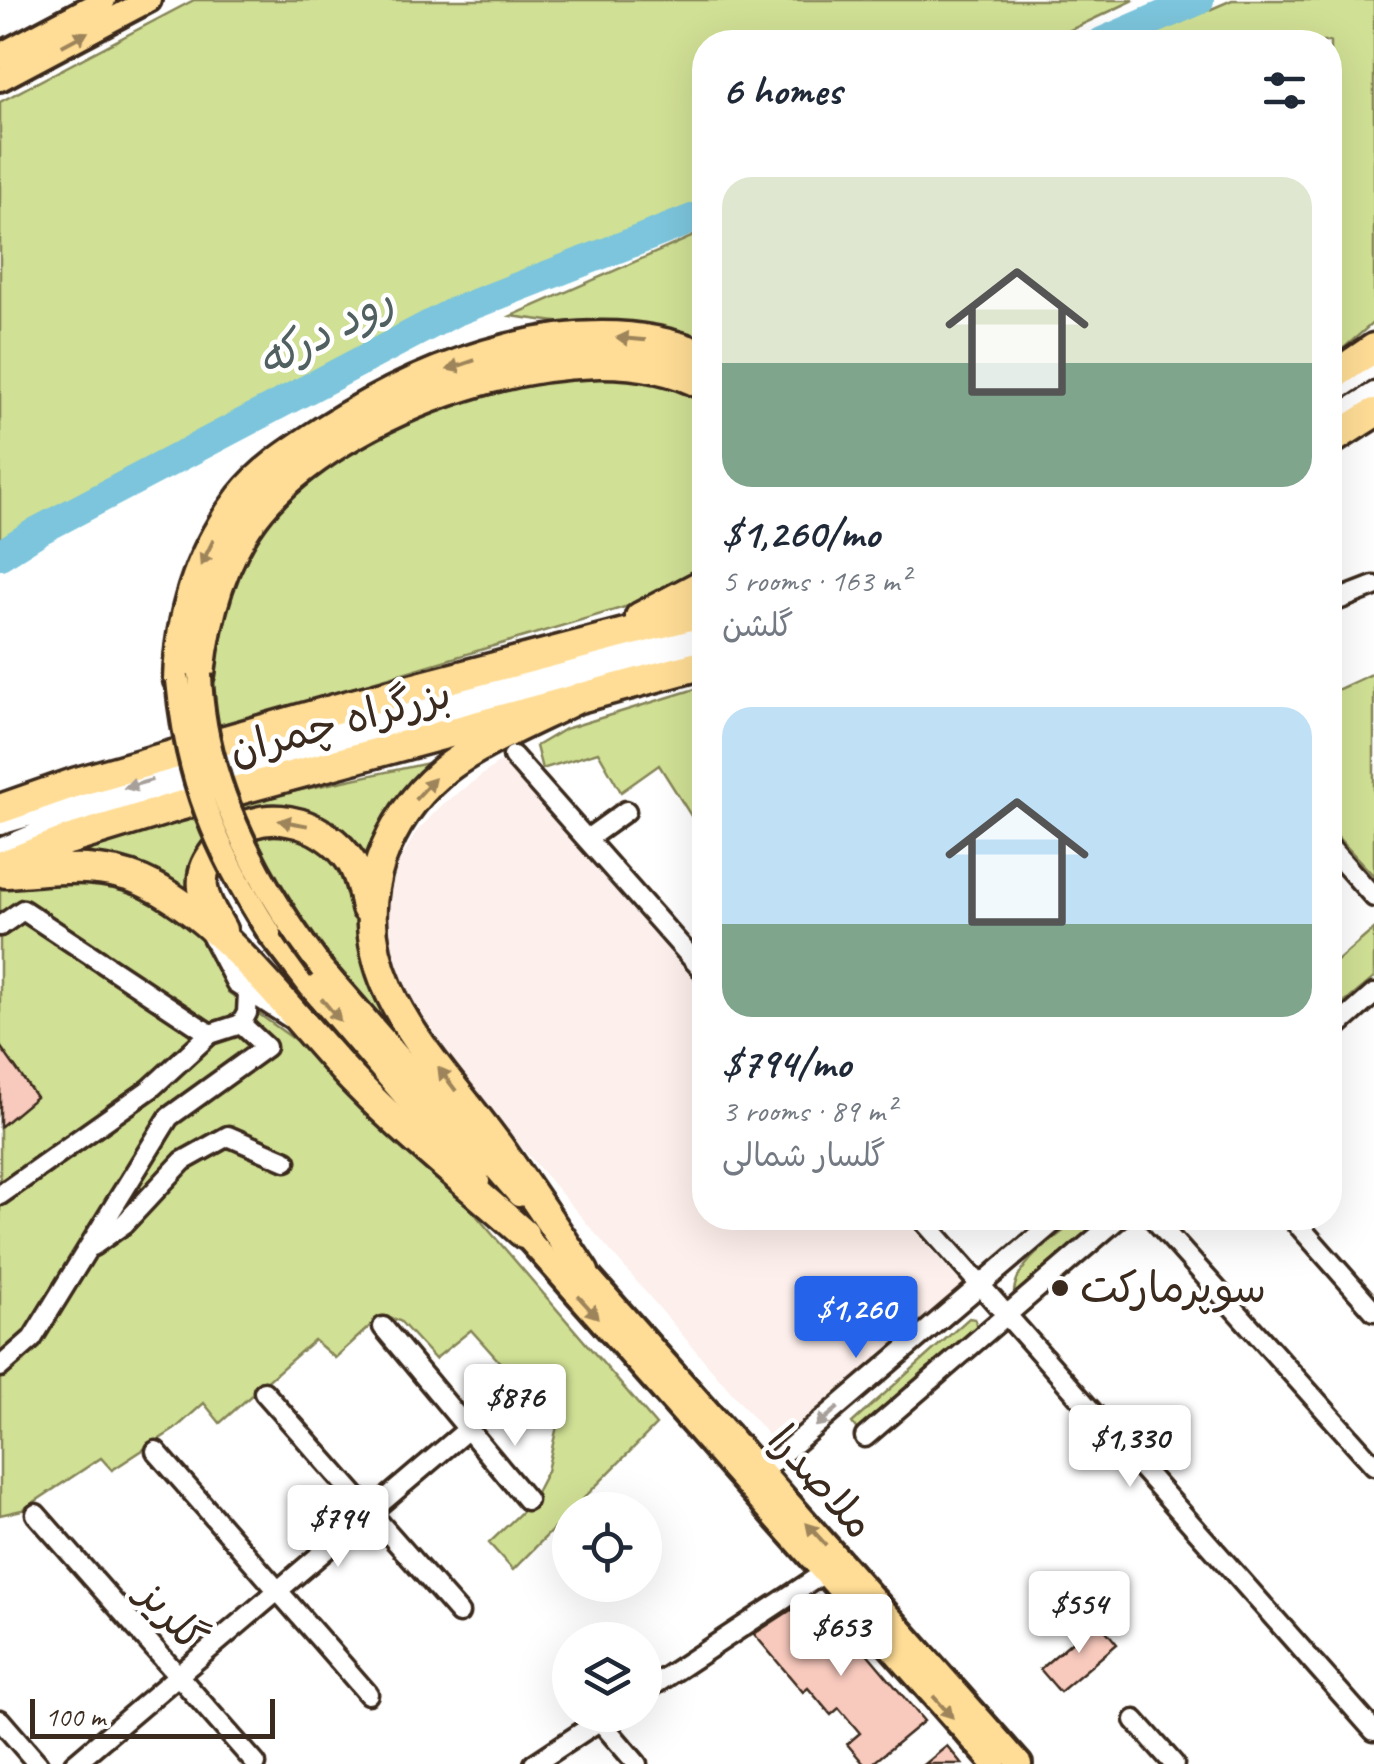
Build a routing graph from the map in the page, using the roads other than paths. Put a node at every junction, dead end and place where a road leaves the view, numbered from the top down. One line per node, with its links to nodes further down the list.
1 (104, 0): 3 (main road)
2 (150, 0): 4 (main road, one-way to 2)
3 (0, 55)
4 (0, 79)
5 (1374, 348): 8 (highway)
6 (692, 351): 23 (highway, one-way to 23)
7 (1374, 367): 10 (street)
8 (1342, 370)
9 (692, 378): 23 (highway)
10 (1342, 388)
11 (1374, 392): 12 (street)
12 (1342, 412)
13 (1374, 412): 14 (highway)
14 (1342, 433)
15 (1374, 586): 17 (street)
16 (692, 590): 20 (highway)
17 (1342, 598)
18 (692, 615): 20 (highway, بزرگراه چمران)
19 (692, 633): 28 (street, one-way to 28)
20 (602, 639): 26 (highway, بزرگراه چمران)
21 (692, 651): 30 (street)
22 (692, 667): 24 (highway, بزرگراه چمران)
23 (189, 677): 47 (main road, bridge); 47 (main road, one-way to 47, bridge)
24 (580, 697): 32 (highway, بزرگراه چمران); 35 (highway, one-way to 24)
25 (513, 756): 29 (street)
26 (0, 809)
27 (626, 811): 29 (street)
28 (0, 825)
29 (586, 839): 39 (street)
30 (0, 848)
31 (1342, 861): 34 (street)
32 (0, 866)
33 (0, 874): 36 (highway)
34 (1374, 896)
35 (369, 919): 38 (highway, one-way to 38); 56 (highway, one-way to 35)
36 (207, 925): 38 (highway); 40 (street)
37 (0, 926): 45 (street)
38 (231, 948): 43 (highway)
39 (692, 956)
40 (248, 994): 43 (street); 44 (street)
41 (1374, 994): 42 (street)
42 (1342, 1022)
43 (301, 1023): 54 (highway)
44 (241, 1024): 45 (street); 55 (street)
45 (210, 1034): 48 (street)
46 (286, 1161): 55 (street)
47 (479, 1165): 54 (main road, ملاصدرا); 56 (main road, ملاصدرا)
48 (0, 1195)
49 (932, 1230): 57 (street)
50 (1045, 1230): 57 (street)
51 (1105, 1230): 59 (street)
52 (1165, 1230): 66 (street)
53 (1303, 1230): 58 (street)
54 (524, 1234): 71 (main road, ملاصدرا, one-way to 71)
55 (86, 1251): 61 (street)
56 (584, 1272): 67 (main road, ملاصدرا)
57 (981, 1286): 59 (street); 67 (street, one-way to 67)
58 (1374, 1311)
59 (1007, 1316): 64 (street); 79 (street)
60 (383, 1327): 63 (street)
61 (0, 1368)
62 (264, 1392): 69 (street)
63 (468, 1429): 68 (street); 69 (street)
64 (865, 1437)
65 (156, 1451): 72 (street)
66 (1374, 1466)
67 (762, 1472): 88 (main road, ملاصدرا, one-way to 67)
68 (527, 1500)
69 (370, 1512): 72 (street); 73 (street)
70 (36, 1514): 74 (street, گلریز)
71 (824, 1573): 75 (street); 87 (main road, ملاصدرا, one-way to 87)
72 (278, 1590): 74 (street); 76 (street)
73 (459, 1613)
74 (178, 1676): 83 (street); 84 (street, گلریز)
75 (662, 1680)
76 (368, 1694)
77 (0, 1720): 82 (street)
78 (1136, 1720): 89 (street)
79 (1374, 1730)
80 (583, 1732): 85 (street)
81 (614, 1732): 86 (street)
82 (38, 1764)
83 (74, 1764)
84 (256, 1764)
85 (534, 1764)
86 (637, 1764)
87 (994, 1764)
88 (1020, 1764)
89 (1174, 1764)

